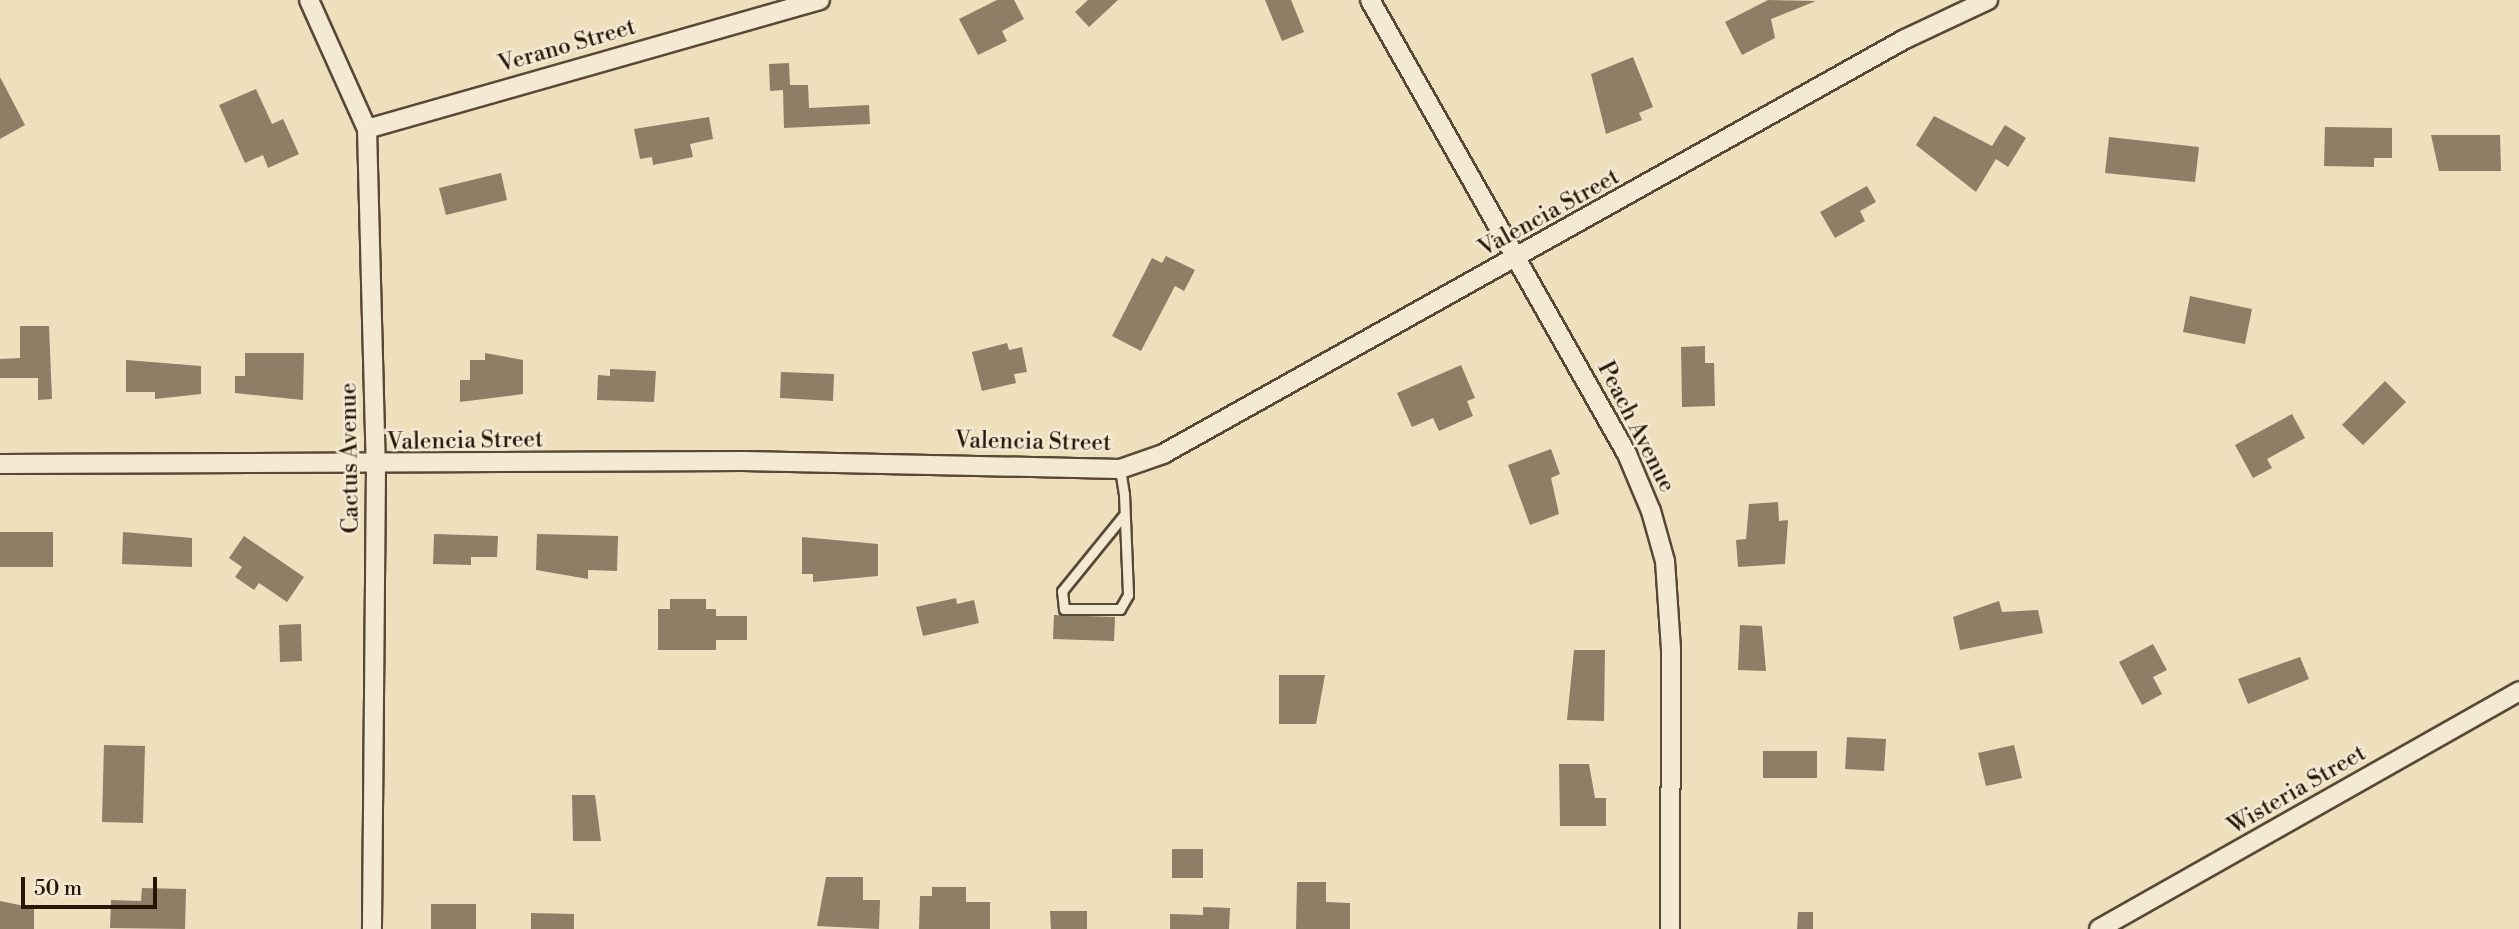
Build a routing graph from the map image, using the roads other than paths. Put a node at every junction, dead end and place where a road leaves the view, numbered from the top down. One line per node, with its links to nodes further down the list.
1 (309, 0): 5 (street, Cactus Avenue)
2 (820, 0): 5 (street, Verano Street)
3 (1370, 0): 6 (street, Peach Avenue)
4 (1988, 0): 6 (street, Valencia Street)
5 (367, 129): 8 (street, Cactus Avenue)
6 (1516, 260): 9 (street, Valencia Street); 13 (street, Peach Avenue)
7 (0, 464): 8 (street, Valencia Street)
8 (376, 467): 9 (street, Valencia Street); 12 (street, Cactus Avenue)
9 (1120, 469): 10 (lane)
10 (1123, 516): 10 (lane)
11 (2519, 691): 14 (street, Wisteria Street)
12 (372, 929)
13 (1670, 929)
14 (2099, 929)

